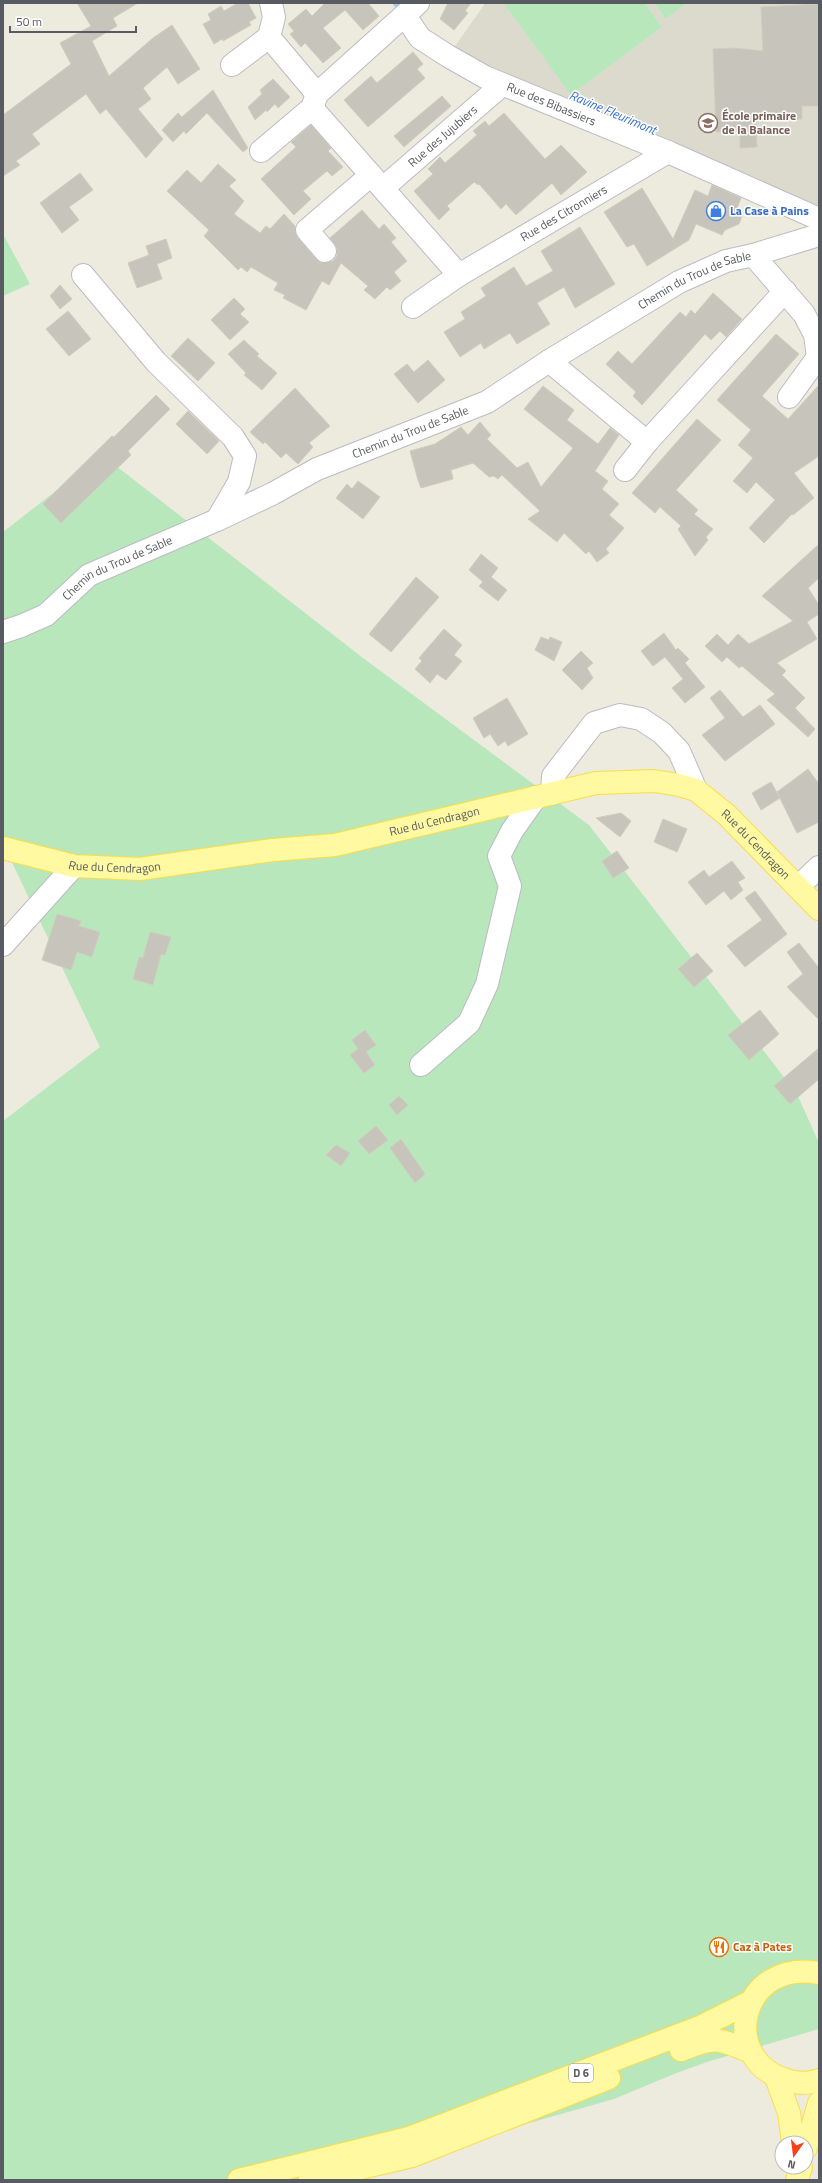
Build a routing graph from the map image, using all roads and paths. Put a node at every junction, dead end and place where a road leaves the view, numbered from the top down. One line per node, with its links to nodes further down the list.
1 (272, 3): 3 (street)
2 (411, 9): 5 (street, Rue des Bibassiers); 6 (street, Rue des Bibassiers)
3 (270, 37): 4 (street); 6 (street)
4 (232, 65)
5 (502, 85): 8 (street, Rue des Bibassiers); 9 (street, Rue des Jujubiers)
6 (314, 101): 7 (street); 9 (street)
7 (261, 151)
8 (668, 152): 10 (street, Rue des Bibassiers); 15 (street, Rue des Citronniers)
9 (377, 182): 12 (street); 15 (street)
10 (819, 219)
11 (819, 235): 13 (street, Chemin du Trou de Sable)
12 (324, 250)
13 (753, 255): 16 (street); 19 (street, Chemin du Trou de Sable)
14 (83, 275): 23 (street)
15 (459, 276): 17 (street, Rue des Citronniers)
16 (786, 291): 18 (street); 21 (street)
17 (413, 307)
18 (818, 357): 20 (street)
19 (549, 361): 21 (street); 23 (street, Chemin du Trou de Sable)
20 (789, 397)
21 (647, 442): 22 (street)
22 (625, 470)
23 (217, 520): 24 (street, Chemin du Trou de Sable)
24 (3, 632)
25 (696, 790): 26 (main road, Rue du Cendragon); 26 (street); 30 (main road, Rue du Cendragon)
26 (544, 795): 28 (main road, Rue du Cendragon); 33 (street)
27 (3, 848): 28 (main road, Rue du Cendragon)
28 (74, 866): 32 (street)
29 (819, 866): 30 (street)
30 (798, 887): 31 (main road, Rue du Cendragon)
31 (819, 909)
32 (3, 946)
33 (421, 1066)
34 (819, 1973): 35 (main road)
35 (750, 2002): 36 (main road); 42 (main road, D 6)
36 (751, 2052): 37 (main road); 43 (main road, D 6)
37 (776, 2077): 38 (main road); 40 (main road)
38 (819, 2080)
39 (819, 2104): 41 (main road)
40 (792, 2135)
41 (810, 2135)
42 (239, 2180)
43 (310, 2180)

